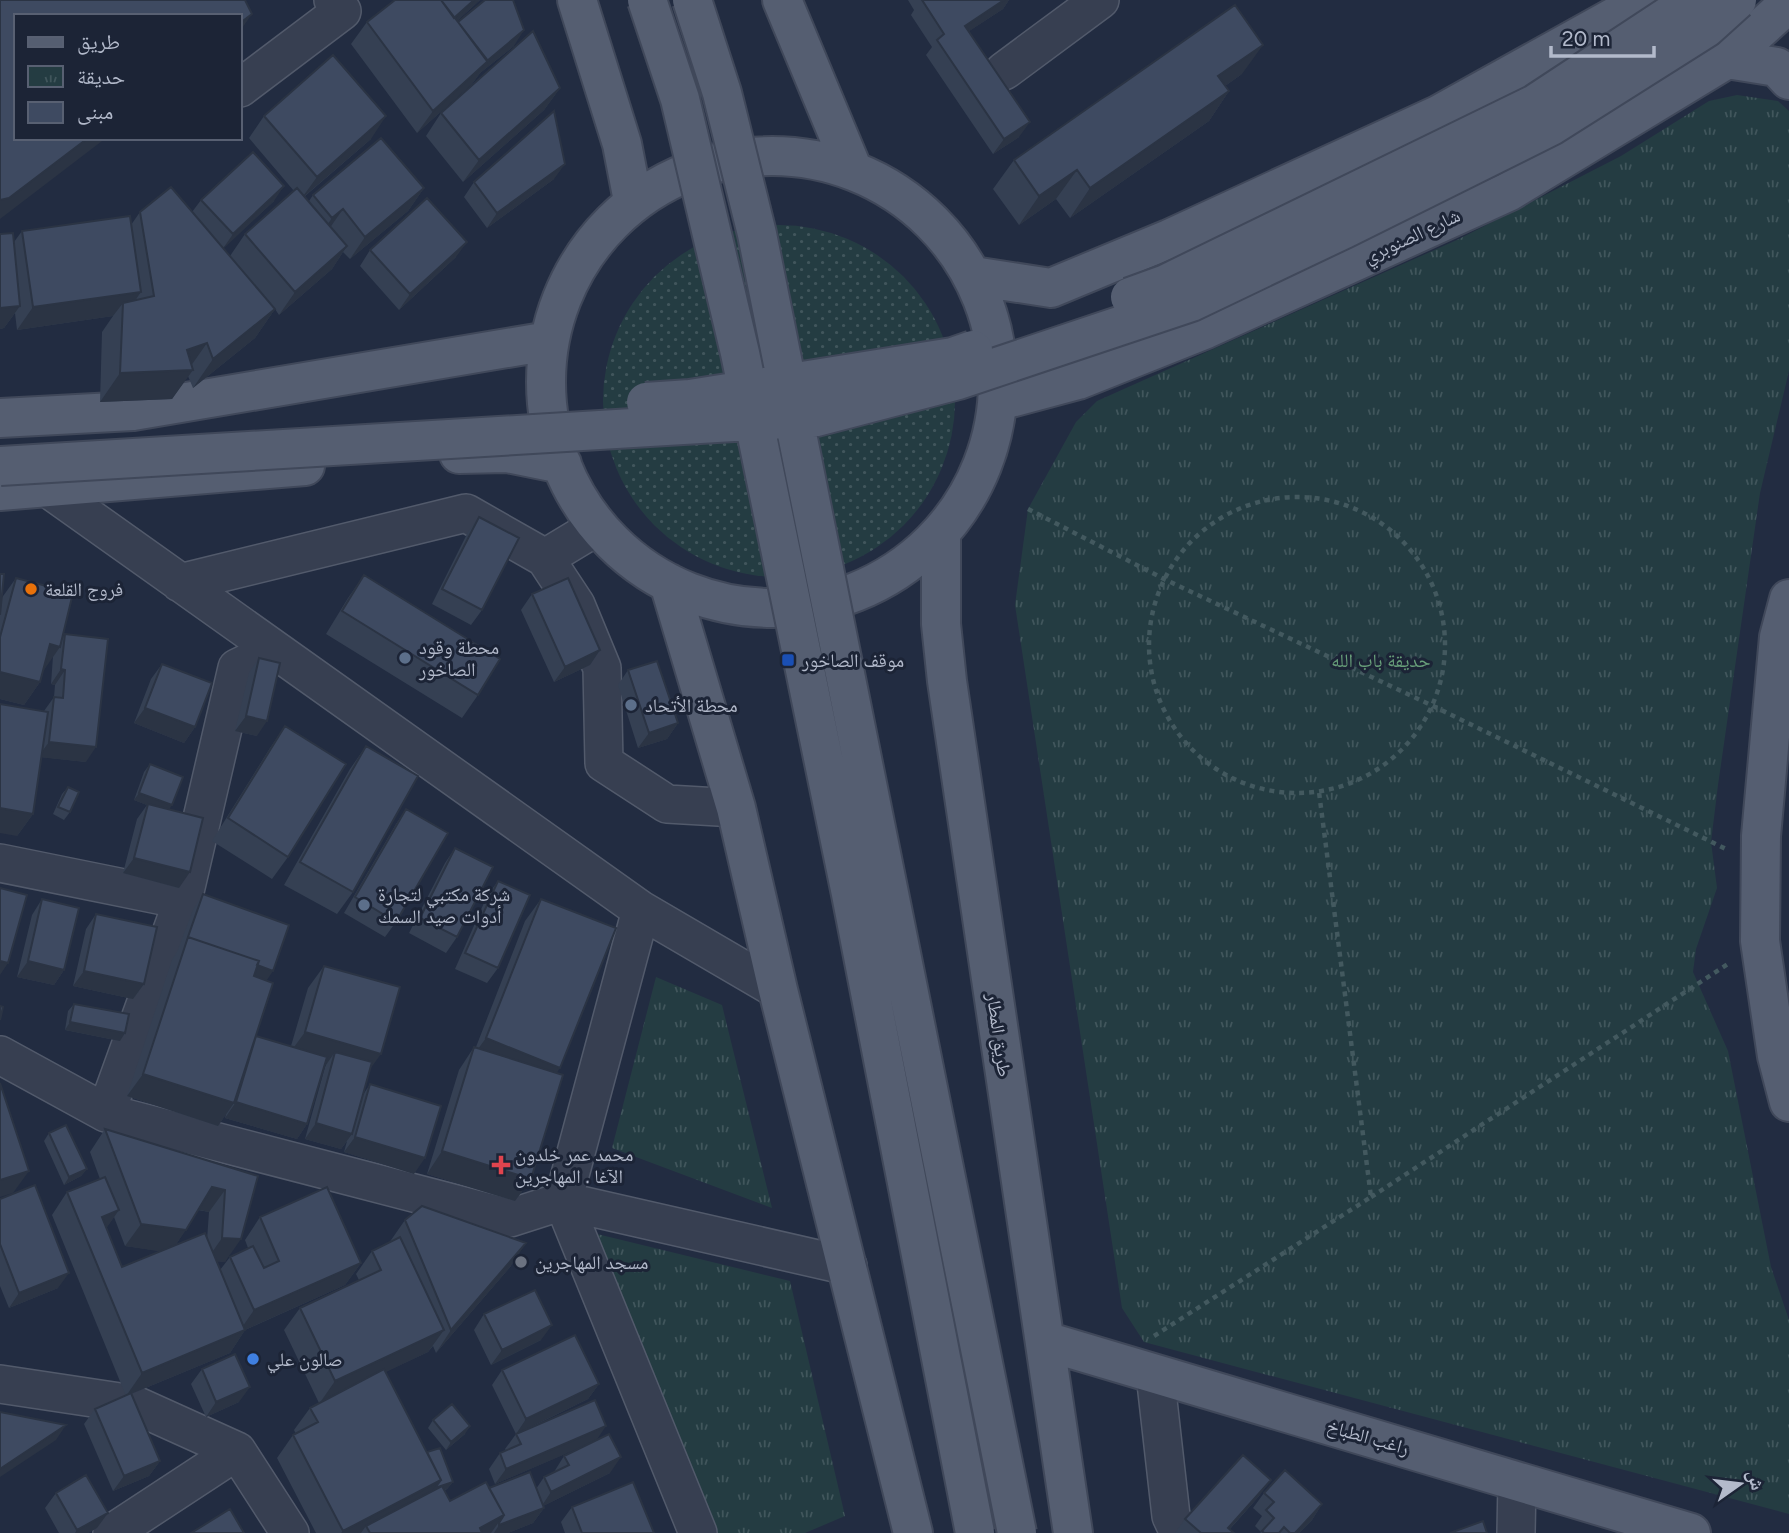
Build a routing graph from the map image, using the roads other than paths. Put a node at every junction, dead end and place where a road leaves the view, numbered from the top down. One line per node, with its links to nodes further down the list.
1 (333, 0): 14 (street)
2 (577, 0): 16 (main road)
3 (647, 0): 54 (main road, bridge)
4 (692, 0): 55 (main road, bridge)
5 (782, 0): 15 (main road)
6 (1100, 0): 12 (street)
7 (1693, 0): 23 (main road, bridge)
8 (1737, 0): 25 (main road, bridge)
9 (1789, 3): 11 (main road, شارع الصنوبري)
10 (1621, 5): 17 (main road)
11 (1727, 59): 13 (main road); 19 (main road, شارع الصنوبري)
12 (1004, 71)
13 (1789, 80)
14 (242, 87)
15 (852, 168): 16 (main road); 18 (main road)
16 (633, 201): 20 (main road)
17 (1168, 239): 18 (main road); 19 (main road)
18 (973, 275): 21 (main road)
19 (1206, 329): 21 (main road, شارع الصنوبري)
20 (549, 341): 22 (main road); 24 (main road)
21 (999, 401): 29 (main road)
22 (0, 418)
23 (0, 446)
24 (562, 464): 26 (main road); 28 (main road)
25 (0, 466)
26 (46, 487): 27 (main road); 31 (street)
27 (0, 491)
28 (598, 526): 30 (street); 32 (main road)
29 (941, 535): 32 (main road); 45 (main road, طريق المطار)
30 (545, 558): 31 (street); 35 (street)
31 (180, 583): 34 (street)
32 (669, 583): 35 (main road)
33 (1789, 599): 41 (main road)
34 (274, 650): 37 (street); 38 (street)
35 (736, 808): 39 (main road)
36 (0, 863): 37 (street)
37 (183, 900): 42 (street)
38 (641, 910): 39 (street); 43 (street)
39 (778, 990): 44 (main road)
40 (0, 1055): 42 (street)
41 (1789, 1102)
42 (106, 1113): 43 (street)
43 (563, 1201): 44 (street); 52 (street)
44 (848, 1266): 53 (main road)
45 (1045, 1341): 46 (main road, راغب الطباخ); 56 (main road, طريق المطار)
46 (1138, 1369): 49 (main road, راغب الطباخ); 57 (street)
47 (0, 1384): 48 (street)
48 (237, 1451): 50 (street); 51 (street)
49 (1517, 1481): 58 (street); 59 (main road, راغب الطباخ)
50 (112, 1533)
51 (290, 1533)
52 (698, 1533)
53 (913, 1533)
54 (975, 1533)
55 (1017, 1533)
56 (1073, 1533)
57 (1179, 1533)
58 (1516, 1533)
59 (1691, 1533)

